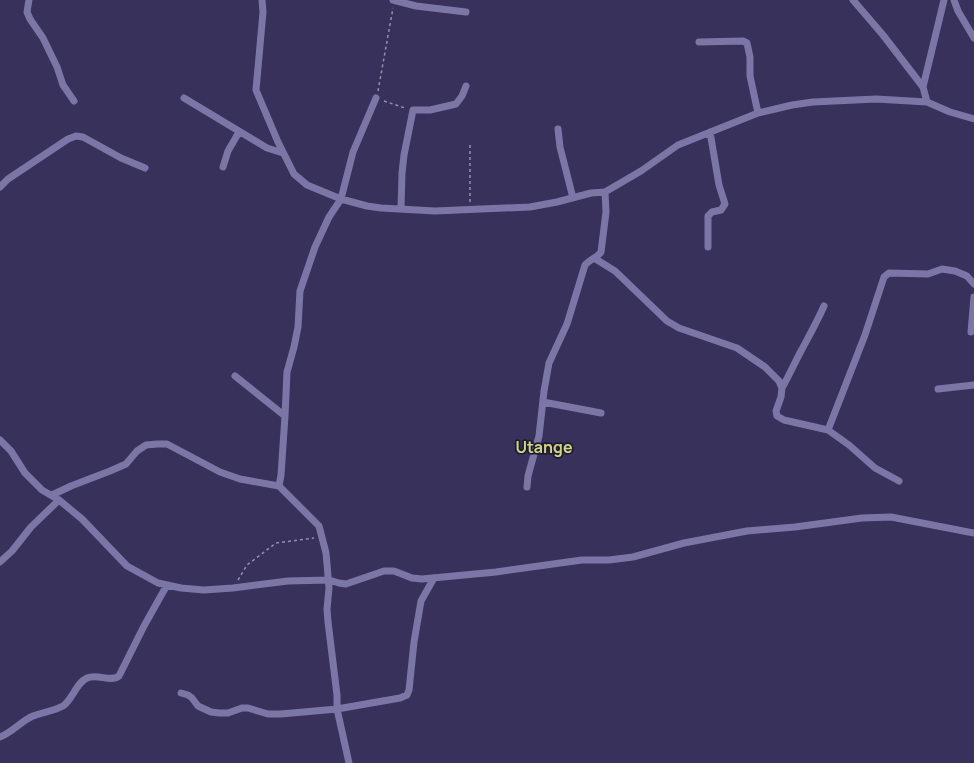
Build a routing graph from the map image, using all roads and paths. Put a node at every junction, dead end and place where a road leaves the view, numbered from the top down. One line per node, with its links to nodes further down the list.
1 (29, 0): 16 (street)
2 (262, 0): 25 (street)
3 (394, 0): 9 (street); 15 (path)
4 (853, 0): 13 (street)
5 (944, 0): 13 (street)
6 (954, 0): 8 (street)
7 (961, 0): 8 (street)
8 (958, 11): 10 (street)
9 (466, 12)
10 (974, 38)
11 (699, 42): 19 (street)
12 (466, 86): 18 (street)
13 (923, 86): 17 (street)
14 (184, 98): 22 (street)
15 (376, 98): 18 (path); 31 (street)
16 (74, 101)
17 (927, 102): 19 (street); 20 (street)
18 (413, 110): 32 (street)
19 (758, 113): 23 (street)
20 (974, 119)
21 (558, 130): 30 (street)
22 (239, 132): 25 (street); 26 (street)
23 (710, 132): 29 (street); 34 (street)
24 (470, 143): 33 (path)
25 (283, 153): 31 (street)
26 (223, 167)
27 (145, 168): 28 (street)
28 (0, 188)
29 (605, 192): 30 (street); 35 (street)
30 (573, 198): 33 (street)
31 (341, 200): 32 (street); 46 (street)
32 (401, 208): 33 (street)
33 (470, 210)
34 (708, 247)
35 (594, 258): 42 (street); 44 (street)
36 (974, 284): 47 (street)
37 (974, 297): 39 (street)
38 (824, 306): 42 (street)
39 (970, 332)
40 (235, 376): 46 (street)
41 (974, 385): 43 (street)
42 (782, 388): 47 (street)
43 (938, 388)
44 (543, 402): 45 (street); 51 (street)
45 (601, 413)
46 (285, 416): 50 (street)
47 (828, 430): 49 (street)
48 (0, 440): 52 (street)
49 (899, 482)
50 (279, 486): 52 (street); 55 (street)
51 (527, 487)
52 (52, 496): 53 (street)
53 (59, 500): 56 (street); 59 (street)
54 (974, 533): 57 (street)
55 (322, 537): 58 (street); 60 (path)
56 (0, 562)
57 (434, 578): 58 (street); 62 (street)
58 (329, 580): 60 (street); 62 (street)
59 (167, 585): 60 (street); 63 (street)
60 (233, 588)
61 (181, 694): 62 (street)
62 (337, 709): 64 (street)
63 (0, 737)
64 (349, 763)

